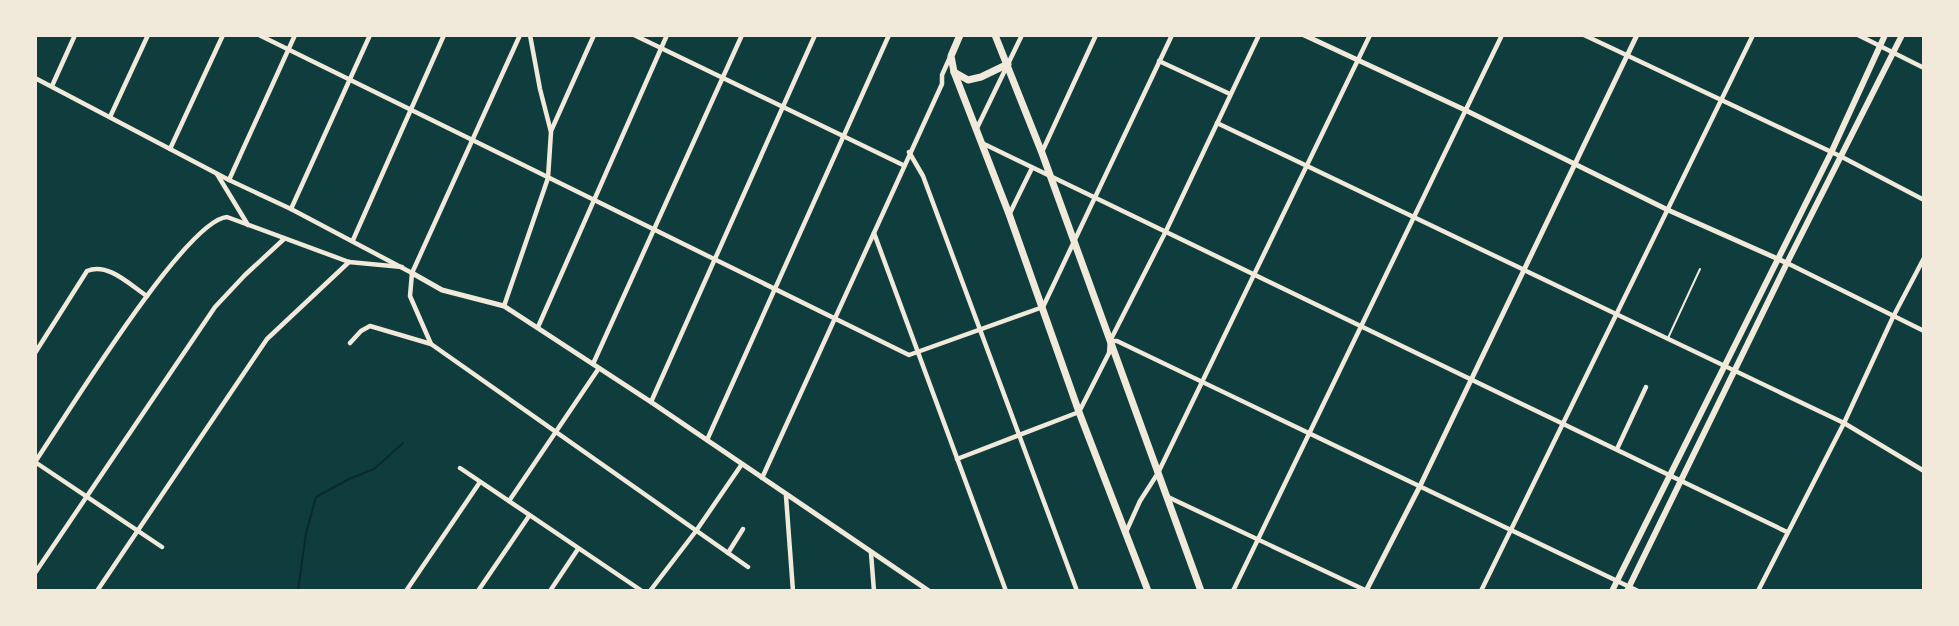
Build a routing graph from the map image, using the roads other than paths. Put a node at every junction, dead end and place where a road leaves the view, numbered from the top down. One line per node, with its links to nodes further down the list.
1 (75, 35): 46 (street)
2 (148, 35): 52 (street)
3 (223, 35): 59 (street)
4 (259, 35): 32 (street)
5 (295, 35): 32 (street)
6 (370, 35): 44 (street)
7 (444, 35): 50 (street)
8 (520, 35): 57 (street)
9 (530, 35): 55 (street)
10 (594, 35): 55 (street)
11 (634, 35): 33 (street)
12 (667, 35): 33 (street)
13 (742, 35): 43 (street)
14 (815, 35): 49 (street)
15 (889, 35): 56 (street)
16 (960, 35): 36 (main road)
17 (995, 35): 39 (main road)
18 (1022, 35): 39 (street)
19 (1096, 35): 61 (street)
20 (1172, 35): 37 (street)
21 (1259, 35): 47 (street)
22 (1304, 35): 38 (street)
23 (1370, 35): 38 (street)
24 (1502, 35): 51 (street)
25 (1584, 35): 35 (street)
26 (1637, 35): 35 (street)
27 (1753, 35): 48 (street)
28 (1858, 35): 31 (street)
29 (1885, 35): 31 (main road)
30 (1902, 35): 34 (main road)
31 (1880, 46): 34 (street); 62 (main road)
32 (289, 49): 44 (street); 71 (street)
33 (660, 49): 43 (street); 73 (street)
34 (1894, 52): 40 (street); 63 (main road)
35 (1627, 55): 48 (street); 64 (street)
36 (951, 56): 41 (main road); 45 (street)
37 (1159, 61): 47 (street); 72 (street)
38 (1357, 61): 51 (street); 66 (street)
39 (1008, 64): 41 (main road); 54 (street); 61 (main road)
40 (1924, 68)
41 (954, 72): 45 (street); 54 (main road)
42 (35, 78): 46 (street)
43 (723, 78): 49 (street); 80 (street)
44 (351, 79): 50 (street); 75 (street)
45 (942, 83): 60 (street)
46 (52, 86): 52 (street)
47 (1230, 94): 53 (street)
48 (1721, 101): 62 (street); 76 (street)
49 (783, 108): 56 (street); 87 (street)
50 (411, 110): 57 (street); 84 (street)
51 (1465, 110): 64 (street); 78 (street)
52 (110, 117): 59 (street)
53 (1217, 123): 66 (street); 81 (street)
54 (977, 128): 58 (main road)
55 (551, 132): 70 (street)
56 (843, 136): 65 (street); 96 (street)
57 (472, 140): 70 (street); 94 (street)
58 (982, 143): 67 (street); 77 (main road)
59 (170, 149): 68 (street)
60 (909, 152): 65 (street); 105 (street)
61 (1042, 153): 69 (main road)
62 (1831, 153): 63 (street); 88 (main road)
63 (1842, 157): 74 (street); 90 (main road)
64 (1575, 164): 76 (street); 93 (street)
65 (903, 165): 82 (street)
66 (1306, 166): 78 (street); 95 (street)
67 (1032, 167): 69 (street); 77 (street)
68 (216, 173): 71 (street); 79 (street)
69 (1048, 174): 72 (street); 85 (main road)
70 (548, 178): 73 (street); 98 (street)
71 (229, 180): 75 (street)
72 (1094, 197): 81 (street); 85 (street)
73 (593, 199): 80 (street); 104 (street)
74 (1924, 200)
75 (292, 209): 84 (street)
76 (1668, 210): 88 (street); 100 (street)
77 (1009, 214): 99 (main road)
78 (1414, 219): 93 (street); 103 (street)
79 (248, 225): 83 (street); 97 (street)
80 (656, 230): 87 (street); 113 (street)
81 (1166, 231): 95 (street); 108 (street)
82 (874, 232): 101 (street); 112 (street)
83 (284, 239): 89 (street); 141 (street)
84 (353, 240): 91 (street)
85 (1073, 243): 99 (street); 108 (main road)
86 (1924, 258): 102 (street)
87 (715, 259): 96 (street); 119 (street)
88 (1777, 259): 90 (street); 114 (main road)
89 (349, 262): 91 (street); 146 (street)
90 (1787, 263): 102 (street); 115 (main road)
91 (402, 267): 94 (street)
92 (1700, 269): 107 (lane)
93 (1523, 270): 100 (street); 116 (street)
94 (412, 273): 98 (street); 110 (street)
95 (1255, 274): 103 (street); 117 (street)
96 (776, 290): 101 (street); 126 (street)
97 (147, 296): 111 (street); 129 (street)
98 (504, 306): 104 (street)
99 (1043, 307): 105 (street); 120 (main road)
100 (1616, 316): 107 (street); 121 (street)
101 (835, 317): 112 (street); 135 (street)
102 (1893, 317): 106 (street); 122 (street)
103 (1362, 326): 116 (street); 124 (street)
104 (538, 327): 113 (street)
105 (980, 329): 112 (street); 125 (street)
106 (1924, 331)
107 (1667, 340): 114 (street)
108 (1110, 341): 117 (street); 120 (street); 133 (main road)
109 (350, 343): 110 (street)
110 (431, 344): 123 (street)
111 (35, 353)
112 (917, 354): 128 (street)
113 (596, 366): 119 (street); 123 (street)
114 (1724, 366): 115 (street); 134 (main road)
115 (1735, 372): 122 (street); 136 (main road)
116 (1471, 378): 121 (street); 138 (street)
117 (1201, 381): 124 (street); 133 (street)
118 (1646, 387): 127 (street)
119 (651, 402): 126 (street)
120 (1079, 412): 125 (street); 148 (main road)
121 (1562, 423): 127 (street); 145 (street)
122 (1844, 424): 132 (street); 149 (street)
123 (557, 432): 142 (street); 147 (street)
124 (1310, 434): 138 (street); 150 (street)
125 (1020, 436): 128 (street); 169 (street)
126 (707, 440): 130 (street)
127 (1617, 449): 134 (street)
128 (957, 459): 168 (street)
129 (35, 462): 141 (street)
130 (742, 464): 135 (street); 147 (street)
131 (460, 468): 137 (street)
132 (1924, 471)
133 (1158, 473): 140 (main road); 148 (street)
134 (1671, 475): 136 (street); 157 (main road)
135 (762, 478): 139 (street)
136 (1681, 480): 149 (street); 158 (main road)
137 (480, 482): 142 (street); 160 (street)
138 (1419, 486): 145 (street); 173 (street)
139 (786, 496): 154 (street); 165 (street)
140 (1167, 496): 150 (street); 171 (main road)
141 (86, 497): 146 (street); 156 (street)
142 (509, 501): 143 (street)
143 (529, 516): 152 (street); 161 (street)
144 (743, 529): 153 (street)
145 (1510, 530): 157 (street); 174 (street)
146 (138, 531): 151 (street); 159 (street)
147 (695, 531): 153 (street); 164 (street)
148 (1125, 532): 170 (main road)
149 (1787, 532): 177 (street)
150 (1258, 541): 172 (street); 173 (street)
151 (162, 547)
152 (578, 549): 162 (street); 163 (street)
153 (728, 553): 155 (street)
154 (871, 553): 166 (street); 167 (street)
155 (748, 567)
156 (35, 573)
157 (1617, 582): 158 (street); 175 (main road)
158 (1628, 589): 176 (street)
159 (97, 591)
160 (406, 591)
161 (478, 591)
162 (550, 591)
163 (642, 591)
164 (650, 591)
165 (793, 591)
166 (874, 591)
167 (929, 591)
168 (1006, 591)
169 (1077, 591)
170 (1147, 591)
171 (1201, 591)
172 (1233, 591)
173 (1367, 591)
174 (1480, 591)
175 (1612, 591)
176 (1638, 591)
177 (1758, 591)

